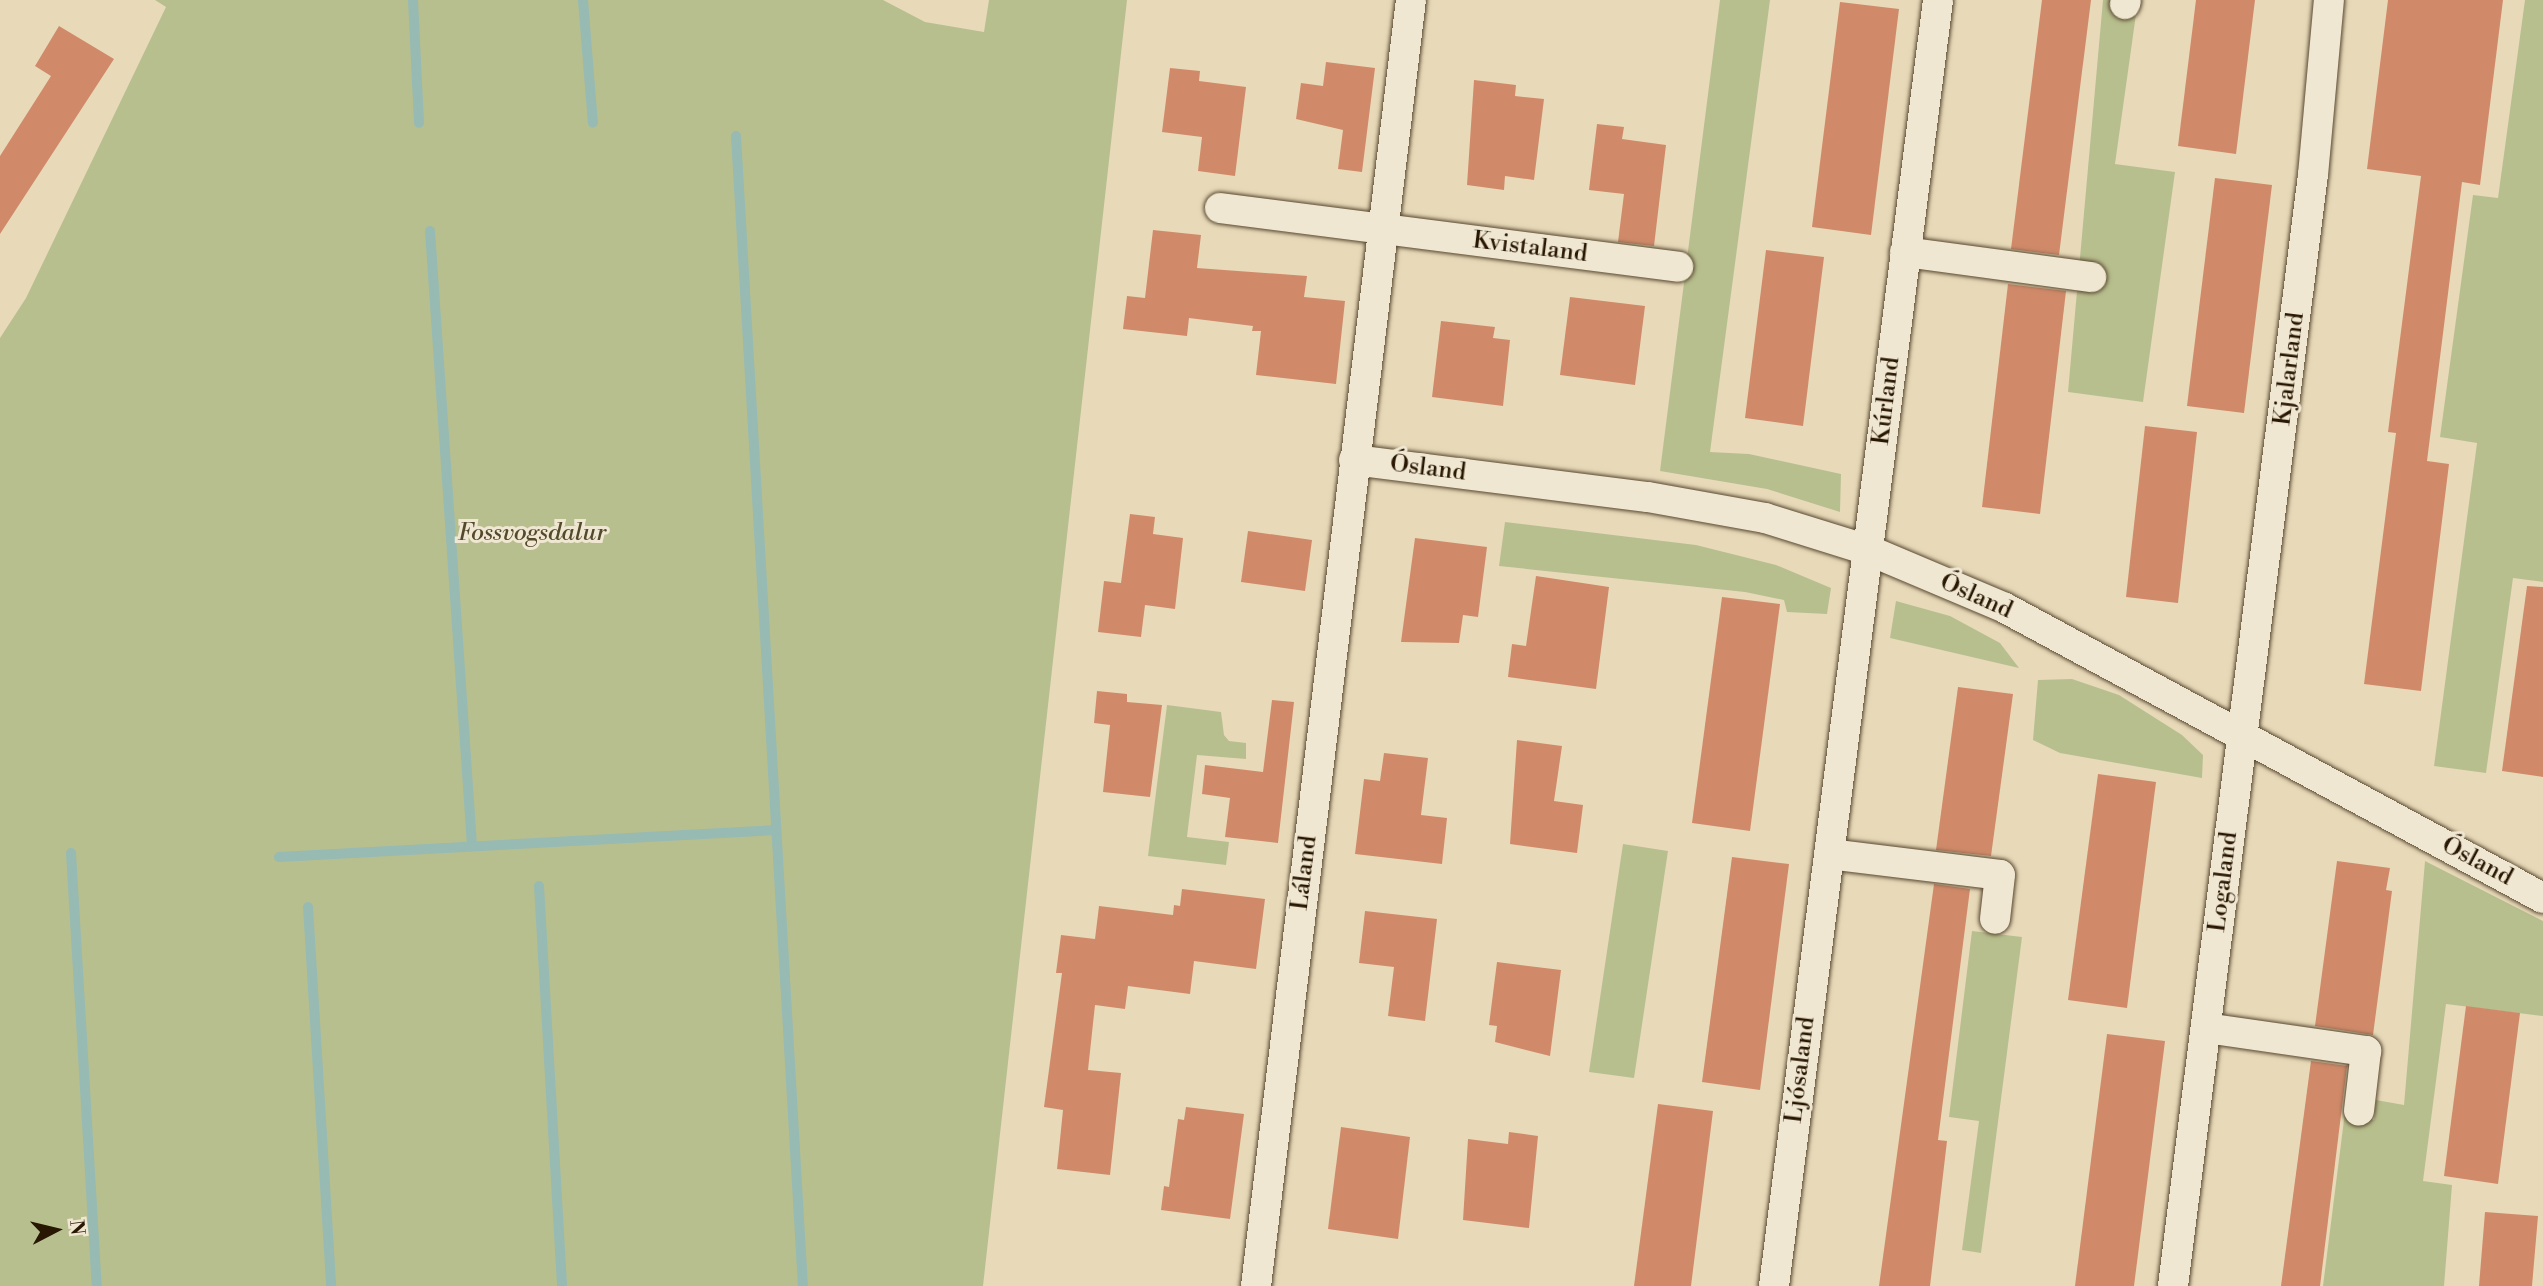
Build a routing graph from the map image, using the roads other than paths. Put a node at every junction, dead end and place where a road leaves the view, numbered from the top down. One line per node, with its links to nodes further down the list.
1 (1412, 0): 5 (street)
2 (1938, 0): 6 (street, Kúrland)
3 (2329, 0): 11 (street, Kjalarland)
4 (1220, 208): 5 (street, Kvistaland)
5 (1382, 229): 7 (street, Kvistaland); 9 (street)
6 (1905, 252): 8 (street); 10 (street, Kúrland)
7 (1678, 267)
8 (2091, 277)
9 (1354, 460): 10 (street, Ósland); 17 (street, Láland)
10 (1868, 550): 11 (street, Ósland); 12 (street, Ljósaland)
11 (2243, 736): 13 (street, Ósland); 15 (street, Logaland)
12 (1829, 854): 14 (street); 18 (street, Ljósaland)
13 (2543, 898)
14 (1995, 919)
15 (2206, 1028): 16 (street); 19 (street, Logaland)
16 (2358, 1111)
17 (1256, 1286)
18 (1774, 1286)
19 (2173, 1286)

